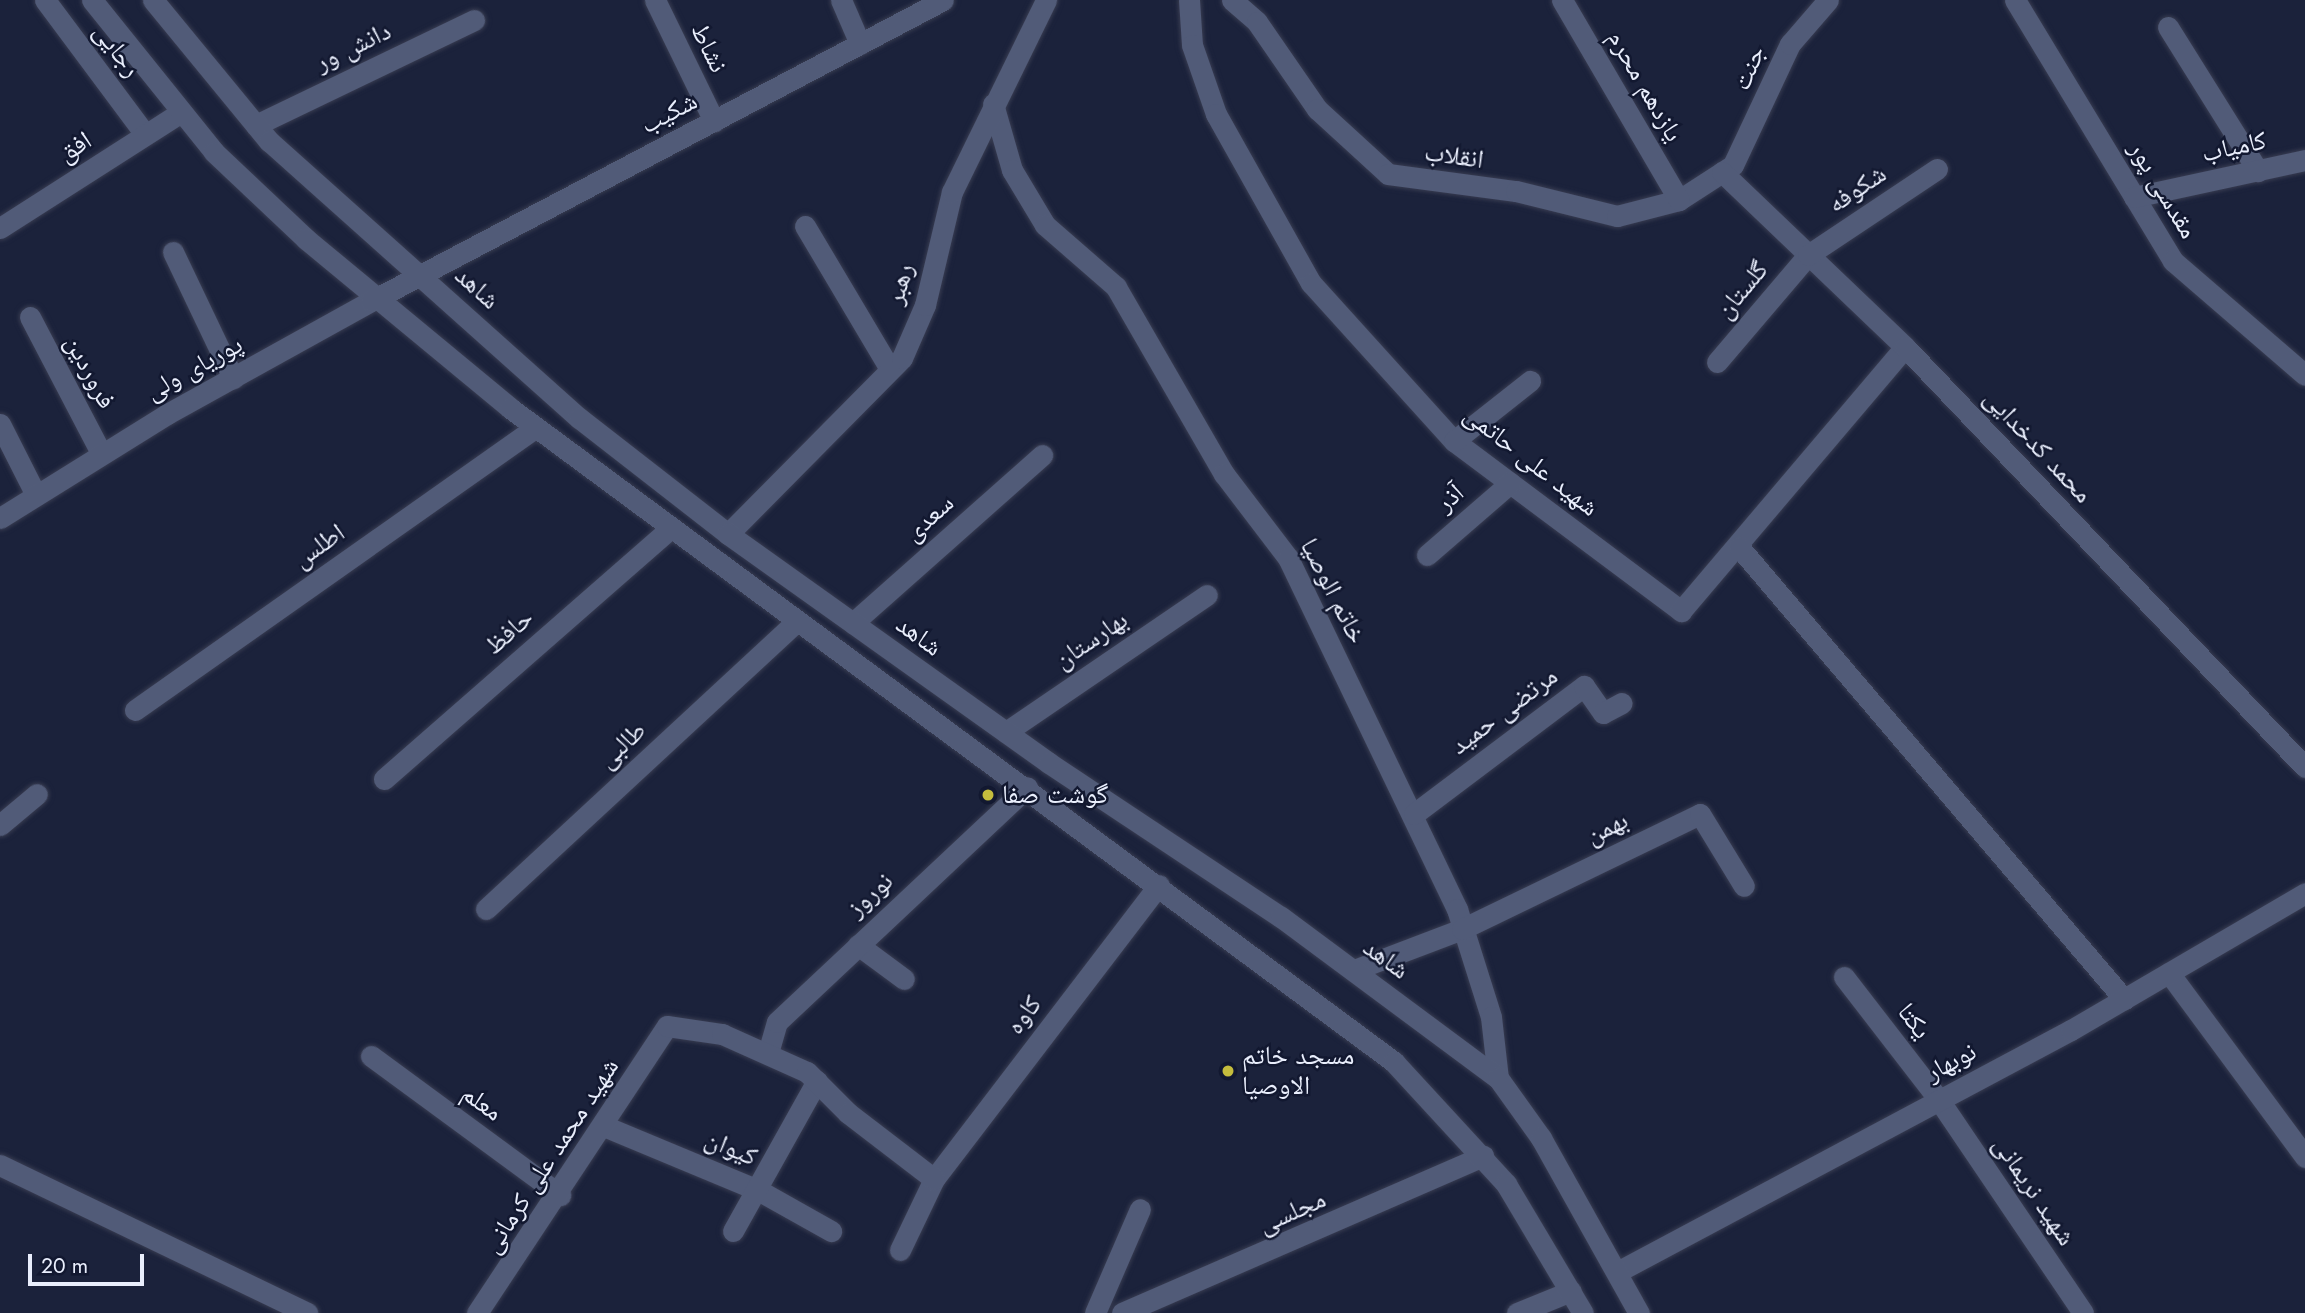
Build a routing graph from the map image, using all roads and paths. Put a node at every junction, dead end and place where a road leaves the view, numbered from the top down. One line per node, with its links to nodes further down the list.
1 (45, 0): 20 (street, رجایی)
2 (92, 0): 17 (street)
3 (153, 0): 19 (street, شاهد)
4 (654, 0): 18 (street, نشاط)
5 (841, 0): 15 (street)
6 (943, 0): 15 (street, شکیب)
7 (1046, 0): 16 (street, رهبر)
8 (1189, 0): 42 (street, شهید علی حاتمی)
9 (1232, 0): 26 (street, انقلاب)
10 (1562, 0): 26 (street, یازدهم محرم)
11 (1828, 0): 22 (street, جنت)
12 (2015, 0): 25 (street, مقدسی پور)
13 (474, 20): 19 (street, دانش ور)
14 (2168, 27): 24 (street)
15 (860, 44): 18 (street, شکیب)
16 (993, 104): 37 (street, رهبر); 62 (street, خاتم الوصیا)
17 (180, 113): 20 (street, افق); 32 (street)
18 (714, 121): 31 (street, شکیب)
19 (256, 125): 31 (street, شاهد)
20 (145, 134): 28 (street, افق)
21 (2305, 160): 24 (street, کامیاب)
22 (1727, 169): 26 (street, انقلاب); 30 (street, محمد کدخدایی)
23 (1937, 169): 30 (street, شکوفه)
24 (2258, 171): 25 (street, کامیاب)
25 (2134, 197): 36 (street, مقدسی پور)
26 (1679, 200)
27 (805, 226): 37 (street)
28 (0, 228)
29 (173, 253): 38 (street)
30 (1808, 255): 34 (street, محمد کدخدایی); 35 (street, گلستان)
31 (420, 275): 32 (street, پوریای ولی); 49 (street, شاهد)
32 (379, 297): 38 (street, پوریای ولی); 41 (street)
33 (30, 317): 43 (street, فروردین)
34 (1905, 347): 50 (street, شهید علی حاتمی); 58 (street, محمد کدخدایی)
35 (1717, 362)
36 (2302, 368)
37 (890, 369): 49 (street, رهبر)
38 (233, 378): 43 (street, پوریای ولی)
39 (1530, 382): 42 (street)
40 (0, 424): 46 (street)
41 (535, 428): 48 (street); 56 (street, اطلس)
42 (1454, 441): 45 (street, شهید علی حاتمی)
43 (101, 453): 46 (street, پوریای ولی)
44 (1042, 455): 54 (street, سعدی)
45 (1510, 483): 50 (street, شهید علی حاتمی); 51 (street, آذر)
46 (35, 493): 47 (street, پوریای ولی)
47 (0, 518)
48 (671, 528): 53 (street); 59 (street, حافظ)
49 (728, 534): 54 (street, شاهد)
50 (1739, 547): 74 (street)
51 (1427, 555)
52 (1207, 595): 57 (street, بهارستان)
53 (797, 621): 60 (street); 67 (street, طالبی)
54 (853, 622): 57 (street, شاهد)
55 (1622, 703): 62 (street, مرتضی حمید)
56 (135, 710)
57 (1006, 732): 70 (street, شاهد)
58 (2305, 767)
59 (384, 779)
60 (1027, 787): 64 (street); 69 (street, نوروز)
61 (37, 794): 63 (street)
62 (1414, 814): 68 (street, خاتم الوصیا)
63 (3, 819)
64 (1158, 885): 81 (street); 84 (street, کاوه)
65 (1744, 886): 68 (street, بهمن)
66 (2305, 893): 71 (street, نوبهار)
67 (486, 909)
68 (1462, 929): 70 (street); 77 (street, خاتم الوصیا)
69 (858, 945): 73 (street); 75 (street, نوروز)
70 (1354, 970): 77 (street, شاهد)
71 (2169, 973): 74 (street, نوبهار); 82 (street)
72 (1844, 976): 79 (street, یکتا)
73 (904, 979)
74 (2124, 999): 79 (street, نوبهار)
75 (768, 1053): 78 (street); 80 (street, شهید محمد علی کرمانی)
76 (371, 1056): 86 (street, معلم)
77 (1498, 1078): 91 (street, شاهد)
78 (817, 1081): 84 (street); 85 (street)
79 (1939, 1100): 91 (street, نوبهار); 100 (street, شهید نریمانی)
80 (604, 1126): 85 (street, کیوان); 86 (street, شهید محمد علی کرمانی)
81 (1483, 1156): 92 (street); 96 (street, مجلسی)
82 (2305, 1157)
83 (0, 1165): 93 (street)
84 (934, 1179): 90 (street, کاوه)
85 (758, 1190): 88 (street); 89 (street, کیوان)
86 (560, 1195): 94 (street, شهید محمد علی کرمانی)
87 (1140, 1209): 95 (street)
88 (733, 1231)
89 (831, 1231)
90 (900, 1250)
91 (1619, 1270): 99 (street, شاهد)
92 (1571, 1291): 97 (street); 98 (street)
93 (307, 1313)
94 (477, 1313)
95 (1095, 1313)
96 (1122, 1313)
97 (1517, 1313)
98 (1583, 1313)
99 (1639, 1313)
100 (2083, 1313)

